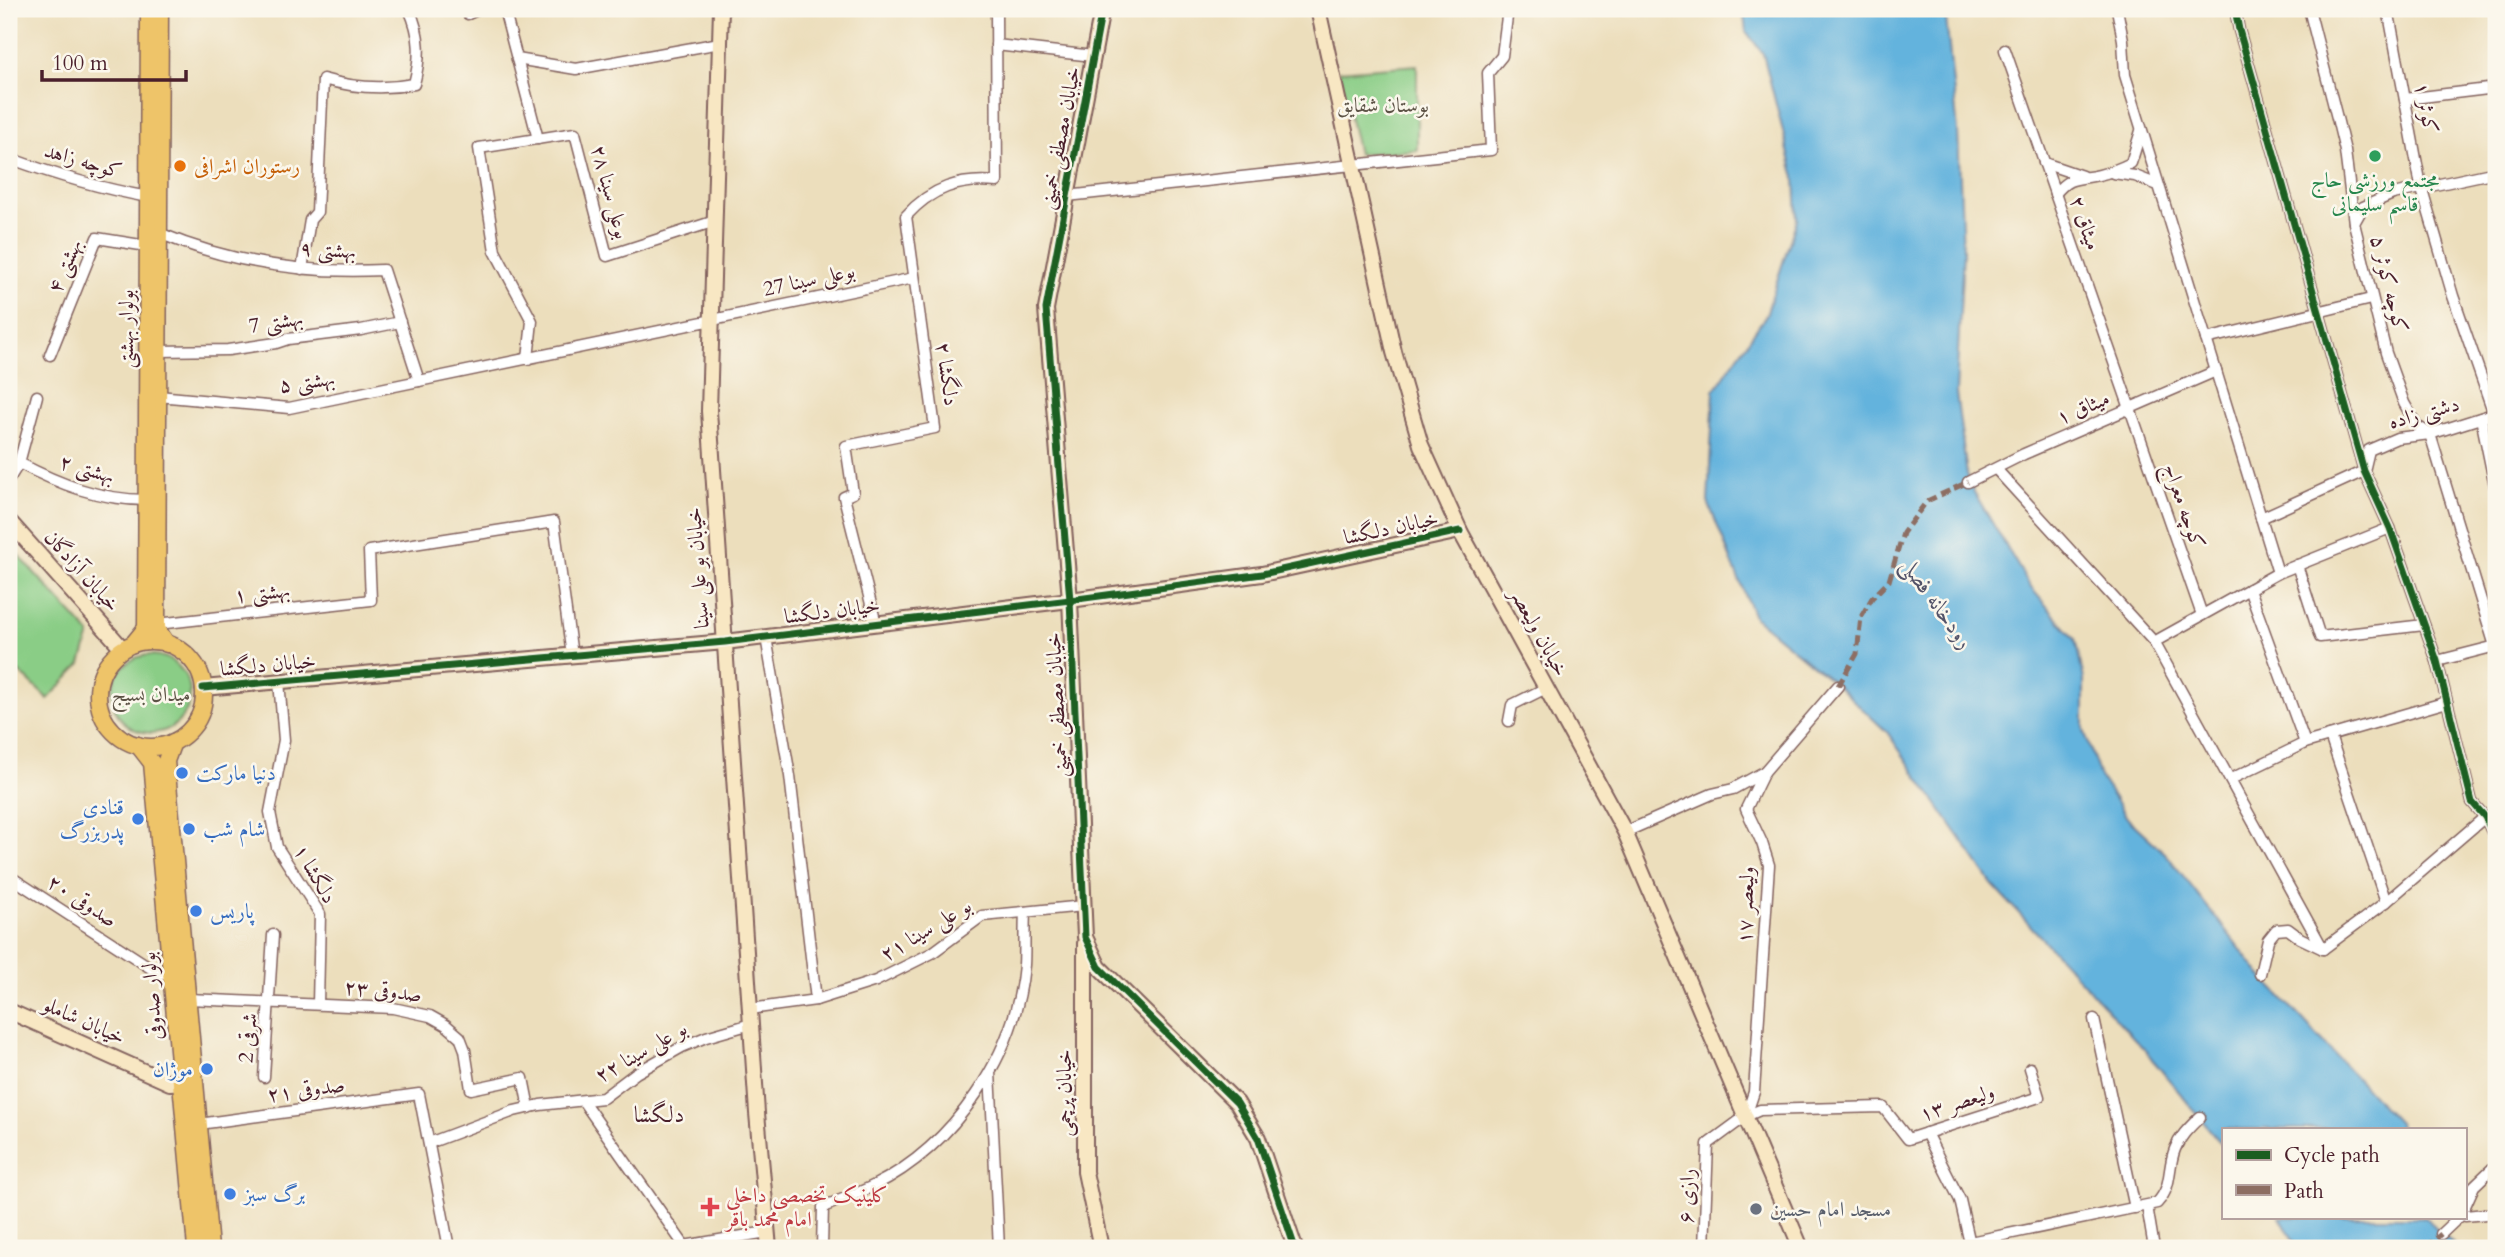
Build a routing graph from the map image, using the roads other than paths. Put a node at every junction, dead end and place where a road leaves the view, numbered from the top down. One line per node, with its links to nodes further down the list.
1 (149, 9): 35 (main road, بولوار بهشتی)
2 (160, 9): 40 (main road, بولوار بهشتی)
3 (410, 9): 42 (street)
4 (466, 9): 5 (street)
5 (479, 9)
6 (503, 9): 20 (street)
7 (721, 9): 16 (street, خیابان بو علی سینا)
8 (996, 9): 17 (street)
9 (1102, 9): 19 (street, خیابان مصطفی خمینی)
10 (1318, 9): 27 (street, خیابان ولیعصر)
11 (1508, 9): 27 (street)
12 (2117, 9): 23 (street)
13 (2235, 9): 45 (street)
14 (2309, 9): 36 (street, کوچه کوثر ۵)
15 (2388, 9): 22 (street, کوثر ۱)
16 (720, 43): 20 (street); 38 (street, خیابان بو علی سینا)
17 (996, 45): 19 (street); 43 (street, دلگشا ۲)
18 (2005, 50): 26 (street, میثاق ۲)
19 (1093, 56): 34 (street, خیابان مصطفی خمینی)
20 (517, 59): 24 (street)
21 (2496, 88): 22 (street)
22 (2405, 99): 32 (street, کوثر ۱)
23 (2141, 130): 29 (street); 31 (street)
24 (538, 139): 38 (street, بوعلی سینا ۲۸); 51 (street, بوعلی سینا ۲۸)
25 (9, 158): 35 (street, کوچه زاهد)
26 (2044, 163): 30 (street); 33 (street, میثاق ۲)
27 (1352, 165): 34 (street); 70 (street, خیابان ولیعصر)
28 (2496, 172): 32 (street)
29 (2106, 173): 30 (street); 31 (street)
30 (2086, 177): 33 (street)
31 (2158, 185): 48 (street)
32 (2421, 186): 37 (street); 57 (street, کوثر ۱)
33 (2055, 194): 56 (street, میثاق ۲)
34 (1067, 195): 74 (street, خیابان مصطفی خمینی)
35 (148, 197): 41 (main road, بولوار بهشتی)
36 (2351, 200): 37 (street); 39 (street, کوچه کوثر ۵)
37 (2363, 207): 39 (street)
38 (715, 221): 46 (street, خیابان بو علی سینا)
39 (2354, 223): 44 (street, کوچه کوثر ۵)
40 (159, 233): 42 (street, بهشتی ۹); 49 (main road, بولوار بهشتی)
41 (147, 246): 50 (street, بهشتی ۴); 66 (main road, بولوار بهشتی)
42 (302, 269): 47 (street, بهشتی ۹)
43 (915, 278): 46 (street, بوعلی سینا 27); 77 (street, دلگشا ۲)
44 (2371, 299): 45 (street); 59 (street, کوچه کوثر ۵)
45 (2320, 312): 48 (street); 62 (street)
46 (712, 320): 51 (street, بوعلی سینا 27); 80 (street, خیابان بو علی سینا)
47 (400, 322): 49 (street, بهشتی 7); 53 (street, بهشتی ۹)
48 (2206, 339): 52 (street)
49 (158, 351): 55 (main road, بولوار بهشتی)
50 (50, 355)
51 (528, 359): 53 (street, بهشتی ۵)
52 (2216, 372): 56 (street, میثاق ۱); 67 (street)
53 (419, 382): 55 (street, بهشتی ۵)
54 (37, 396): 60 (street)
55 (158, 396): 76 (main road, بولوار بهشتی)
56 (2130, 409): 61 (street, میثاق ۱); 75 (street, کوچه معراج)
57 (2495, 414): 58 (street, دشتی زاده)
58 (2481, 418): 59 (street, دشتی زاده); 65 (street)
59 (2430, 434): 62 (street, دشتی زاده); 83 (street)
60 (19, 463): 63 (street); 66 (street, بهشتی ۲)
61 (1996, 469): 64 (street, میثاق ۱); 81 (street)
62 (2364, 471): 67 (street); 69 (street)
63 (9, 479)
64 (1968, 482)
65 (2496, 491)
66 (146, 500): 84 (main road, بولوار بهشتی)
67 (2261, 518): 72 (street)
68 (9, 521): 84 (street, خیابان آزادگان)
69 (2389, 528): 71 (street); 78 (street)
70 (1460, 531): 74 (street, خیابان دلگشا); 90 (street, خیابان ولیعصر)
71 (2297, 565): 72 (street); 78 (street)
72 (2278, 573): 73 (street)
73 (2249, 589): 75 (street); 95 (street)
74 (1070, 600): 77 (street, خیابان دلگشا); 105 (street, خیابان مصطفی خمینی)
75 (2202, 615): 81 (street)
76 (157, 624): 82 (main road, بولوار بهشتی); 85 (street, بهشتی ۱)
77 (876, 624): 79 (street, خیابان دلگشا)
78 (2424, 625): 86 (street)
79 (766, 637): 80 (street, خیابان دلگشا); 113 (street)
80 (725, 642): 85 (street, خیابان دلگشا); 117 (street, خیابان بو علی سینا)
81 (2154, 642): 98 (street)
82 (167, 644): 84 (main road); 89 (main road)
83 (2495, 646): 86 (street)
84 (128, 647): 96 (main road)
85 (572, 656): 87 (street, خیابان دلگشا)
86 (2437, 661): 91 (street)
87 (279, 681): 89 (street, خیابان دلگشا); 115 (street, دلگشا ۱)
88 (1838, 686): 97 (street)
89 (203, 688): 94 (main road)
90 (1546, 688): 92 (street); 101 (street, خیابان ولیعصر)
91 (2447, 702): 93 (street); 100 (street)
92 (1509, 721)
93 (2330, 736): 95 (street); 104 (street)
94 (173, 742): 96 (main road); 112 (main road, بولوار صدوقی)
95 (2305, 743): 98 (street)
96 (138, 745): 110 (main road, بولوار صدوقی)
97 (1764, 772): 101 (street); 125 (street, ولیعصر ۱۷)
98 (2231, 779): 109 (street)
99 (2496, 813): 100 (street)
100 (2485, 817): 102 (street); 104 (street)
101 (1625, 832): 125 (street, خیابان ولیعصر)
102 (2496, 840)
103 (9, 876): 110 (street, صدوقی ۲۰)
104 (2386, 902): 109 (street)
105 (1084, 906): 106 (street, بو علی سینا ۲۱); 108 (street, خیابان مصطفی خمینی)
106 (1025, 912): 113 (street, بو علی سینا ۲۱); 120 (street)
107 (273, 934): 114 (street, شرقی 2)
108 (1085, 937): 147 (street, خیابان پرچمی); 148 (street, خیابان مصطفی خمینی)
109 (2323, 949): 111 (street)
110 (171, 973): 122 (main road, بولوار صدوقی)
111 (2260, 974)
112 (188, 999): 114 (street, صدوقی ۲۳); 127 (main road, بولوار صدوقی)
113 (816, 1000): 117 (street, بو علی سینا ۲۱)
114 (271, 1002): 115 (street, صدوقی ۲۳); 121 (street, شرقی 2)
115 (318, 1004): 124 (street, صدوقی ۲۳)
116 (9, 1010): 122 (street, خیابان شاملو)
117 (750, 1016): 123 (street, بو علی سینا ۲۲); 137 (street, خیابان بو علی سینا)
118 (2094, 1019): 133 (street)
119 (2030, 1068): 128 (street, ولیعصر ۱۳)
120 (990, 1072): 145 (street); 146 (street)
121 (264, 1077)
122 (181, 1082): 141 (main road, بولوار صدوقی)
123 (583, 1101): 124 (street, بو علی سینا ۲۲); 140 (street)
124 (529, 1108): 129 (street, بو علی سینا ۲۲)
125 (1746, 1115): 128 (street, ولیعصر ۱۳); 149 (street, رازی ۶); 150 (street, خیابان ولیعصر)
126 (2200, 1117): 132 (street)
127 (199, 1124): 129 (street, صدوقی ۲۱); 142 (main road, بولوار صدوقی)
128 (1926, 1133): 139 (street)
129 (429, 1143): 143 (street)
130 (2496, 1165): 131 (street)
131 (2466, 1204)
132 (2147, 1206): 133 (street); 151 (street)
133 (2135, 1208): 139 (street)
134 (2496, 1213): 135 (street)
135 (2466, 1216)
136 (2458, 1218): 138 (street)
137 (767, 1232): 140 (street); 144 (street, خیابان بو علی سینا)
138 (2441, 1234)
139 (1970, 1245)
140 (685, 1247)
141 (196, 1248)
142 (210, 1248)
143 (449, 1248)
144 (769, 1248)
145 (822, 1248)
146 (999, 1248)
147 (1101, 1248)
148 (1296, 1248)
149 (1704, 1248)
150 (1801, 1248)
151 (2154, 1248)

